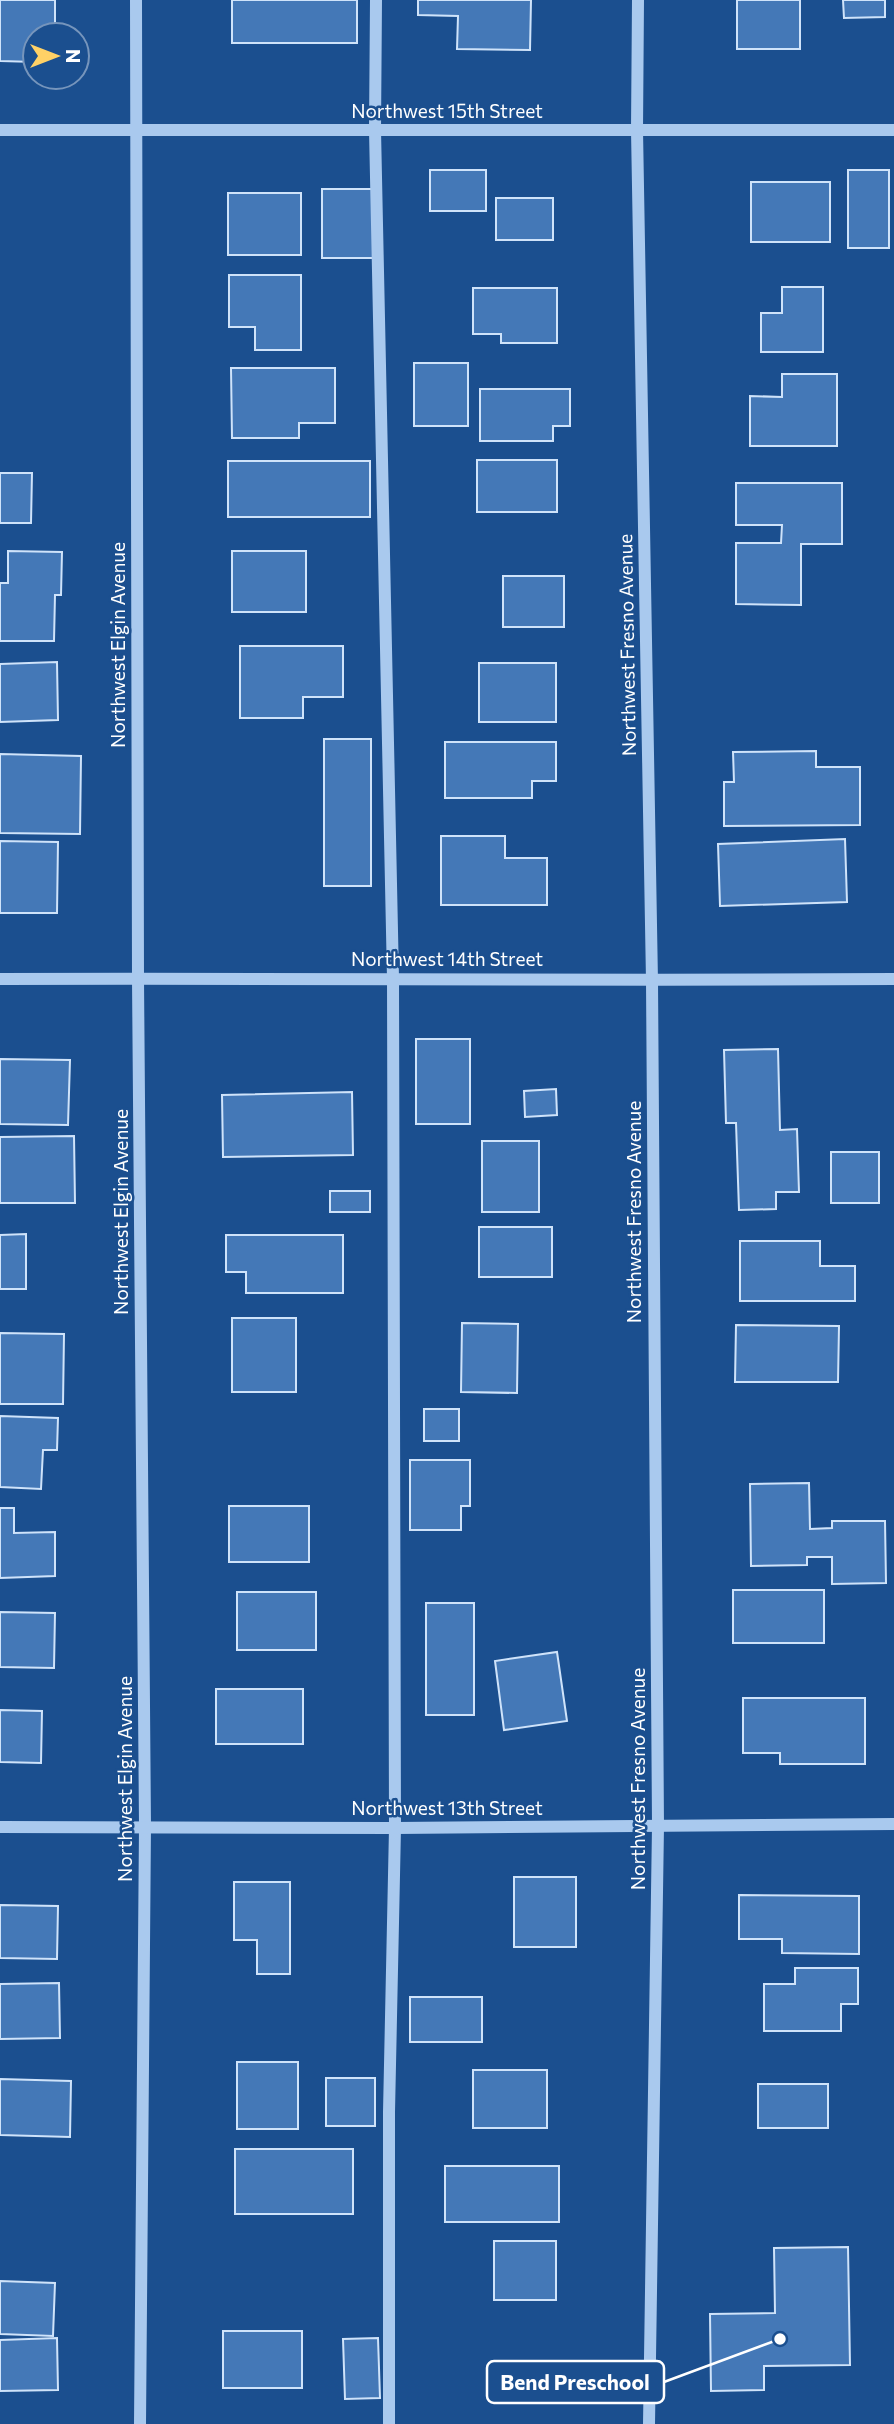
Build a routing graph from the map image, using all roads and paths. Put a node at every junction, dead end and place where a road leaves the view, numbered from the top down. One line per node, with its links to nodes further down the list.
1 (136, 0): 5 (street, Northwest Elgin Avenue)
2 (376, 0): 6 (street)
3 (638, 0): 7 (street, Northwest Fresno Avenue)
4 (0, 130): 5 (street, Northwest 15th Street)
5 (136, 130): 6 (street, Northwest 15th Street); 11 (street, Northwest Elgin Avenue)
6 (375, 130): 7 (street, Northwest 15th Street); 9 (street)
7 (637, 130): 8 (street, Northwest 15th Street); 13 (street, Northwest Fresno Avenue)
8 (894, 130)
9 (393, 978): 11 (street, Northwest 14th Street); 13 (street, Northwest 14th Street); 18 (street)
10 (0, 979): 11 (street, Northwest 14th Street)
11 (138, 979): 15 (street, Northwest Elgin Avenue)
12 (894, 979): 13 (street, Northwest 14th Street)
13 (652, 981): 16 (street, Northwest Fresno Avenue)
14 (894, 1825): 16 (street, Northwest 13th Street)
15 (145, 1826): 17 (street, Northwest 13th Street); 18 (street, Northwest 13th Street); 19 (street, Northwest Elgin Avenue)
16 (658, 1826): 18 (street, Northwest 13th Street); 21 (street, Northwest Fresno Avenue)
17 (0, 1827)
18 (395, 1828): 20 (street)
19 (140, 2424)
20 (389, 2424)
21 (649, 2424)

